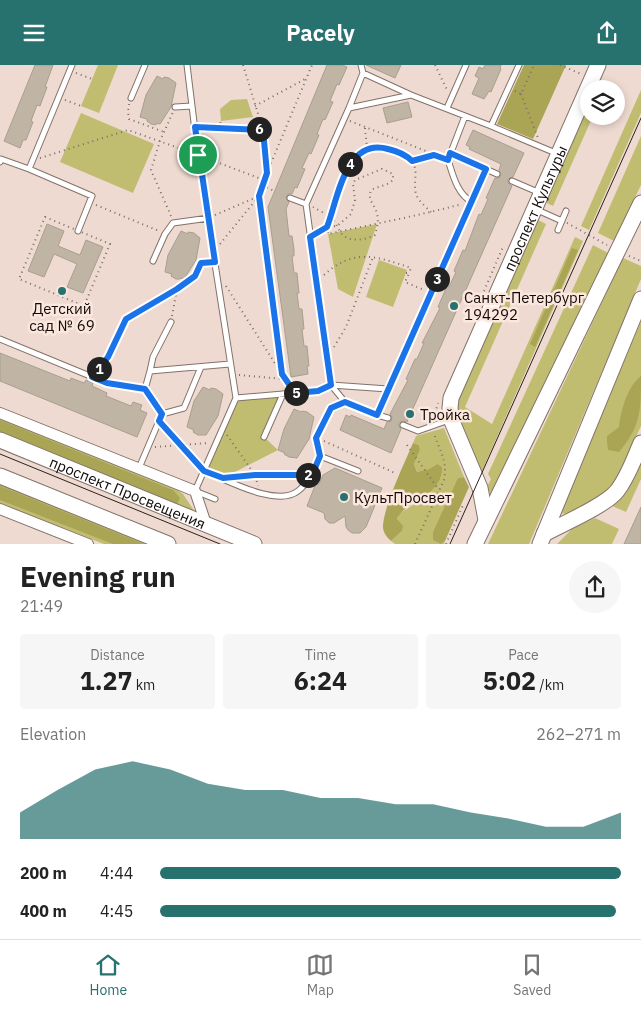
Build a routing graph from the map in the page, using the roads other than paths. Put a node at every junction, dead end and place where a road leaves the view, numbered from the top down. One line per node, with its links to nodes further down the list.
1 (145, 65): 10 (lane)
2 (187, 65): 11 (lane)
3 (360, 65): 8 (lane)
4 (466, 65): 14 (lane)
5 (519, 65): 16 (lane)
6 (598, 65): 18 (main road, проспект Культуры)
7 (71, 68): 20 (lane)
8 (363, 73): 9 (lane); 13 (lane)
9 (411, 95): 13 (lane); 14 (lane)
10 (131, 98)
11 (192, 106): 12 (lane); 31 (lane)
12 (175, 107)
13 (349, 108): 28 (lane)
14 (446, 109): 15 (lane)
15 (464, 116): 16 (lane); 17 (lane)
16 (491, 126): 18 (lane)
17 (450, 153): 21 (lane); 26 (lane)
18 (559, 155): 24 (main road, проспект Культуры)
19 (0, 162): 20 (lane)
20 (29, 169): 34 (lane)
21 (486, 169): 22 (lane); 26 (lane)
22 (497, 174)
23 (512, 181): 24 (lane)
24 (541, 193): 29 (main road, проспект Культуры)
25 (290, 198): 28 (lane)
26 (472, 202): 46 (lane)
27 (641, 203): 67 (main road)
28 (306, 204): 44 (lane)
29 (534, 209): 32 (lane); 54 (main road, проспект Культуры)
30 (566, 211): 32 (lane)
31 (208, 218): 35 (lane); 36 (lane)
32 (562, 221): 33 (lane)
33 (558, 230)
34 (78, 231)
35 (152, 261)
36 (215, 262): 37 (lane); 41 (lane)
37 (201, 263)
38 (641, 299): 69 (main road)
39 (171, 322): 43 (lane)
40 (0, 339): 45 (lane)
41 (230, 364): 42 (lane); 48 (lane)
42 (201, 367): 43 (lane); 51 (lane)
43 (150, 371): 45 (lane)
44 (331, 385): 46 (lane); 47 (lane); 49 (lane)
45 (145, 389): 51 (lane)
46 (388, 389): 52 (lane)
47 (283, 394): 48 (lane); 56 (lane)
48 (236, 398): 61 (lane)
49 (345, 402): 52 (lane); 59 (lane)
50 (0, 413): 60 (street)
51 (162, 414): 60 (lane)
52 (377, 415): 53 (lane)
53 (388, 418)
54 (452, 419): 55 (lane); 67 (main road, проспект Культуры)
55 (403, 425)
56 (264, 437)
57 (0, 441): 68 (main road, проспект Просвещения)
58 (641, 443): 69 (main road)
59 (320, 456): 61 (lane); 62 (lane)
60 (139, 468): 64 (street)
61 (204, 471): 64 (lane)
62 (358, 471)
63 (0, 476): 71 (main road)
64 (195, 491): 65 (lane); 68 (street)
65 (215, 499)
66 (0, 509): 70 (street)
67 (486, 520): 73 (main road)
68 (206, 524): 72 (main road, проспект Просвещения)
69 (542, 539)
70 (88, 544)
71 (168, 544)
72 (254, 544)
73 (476, 544)

